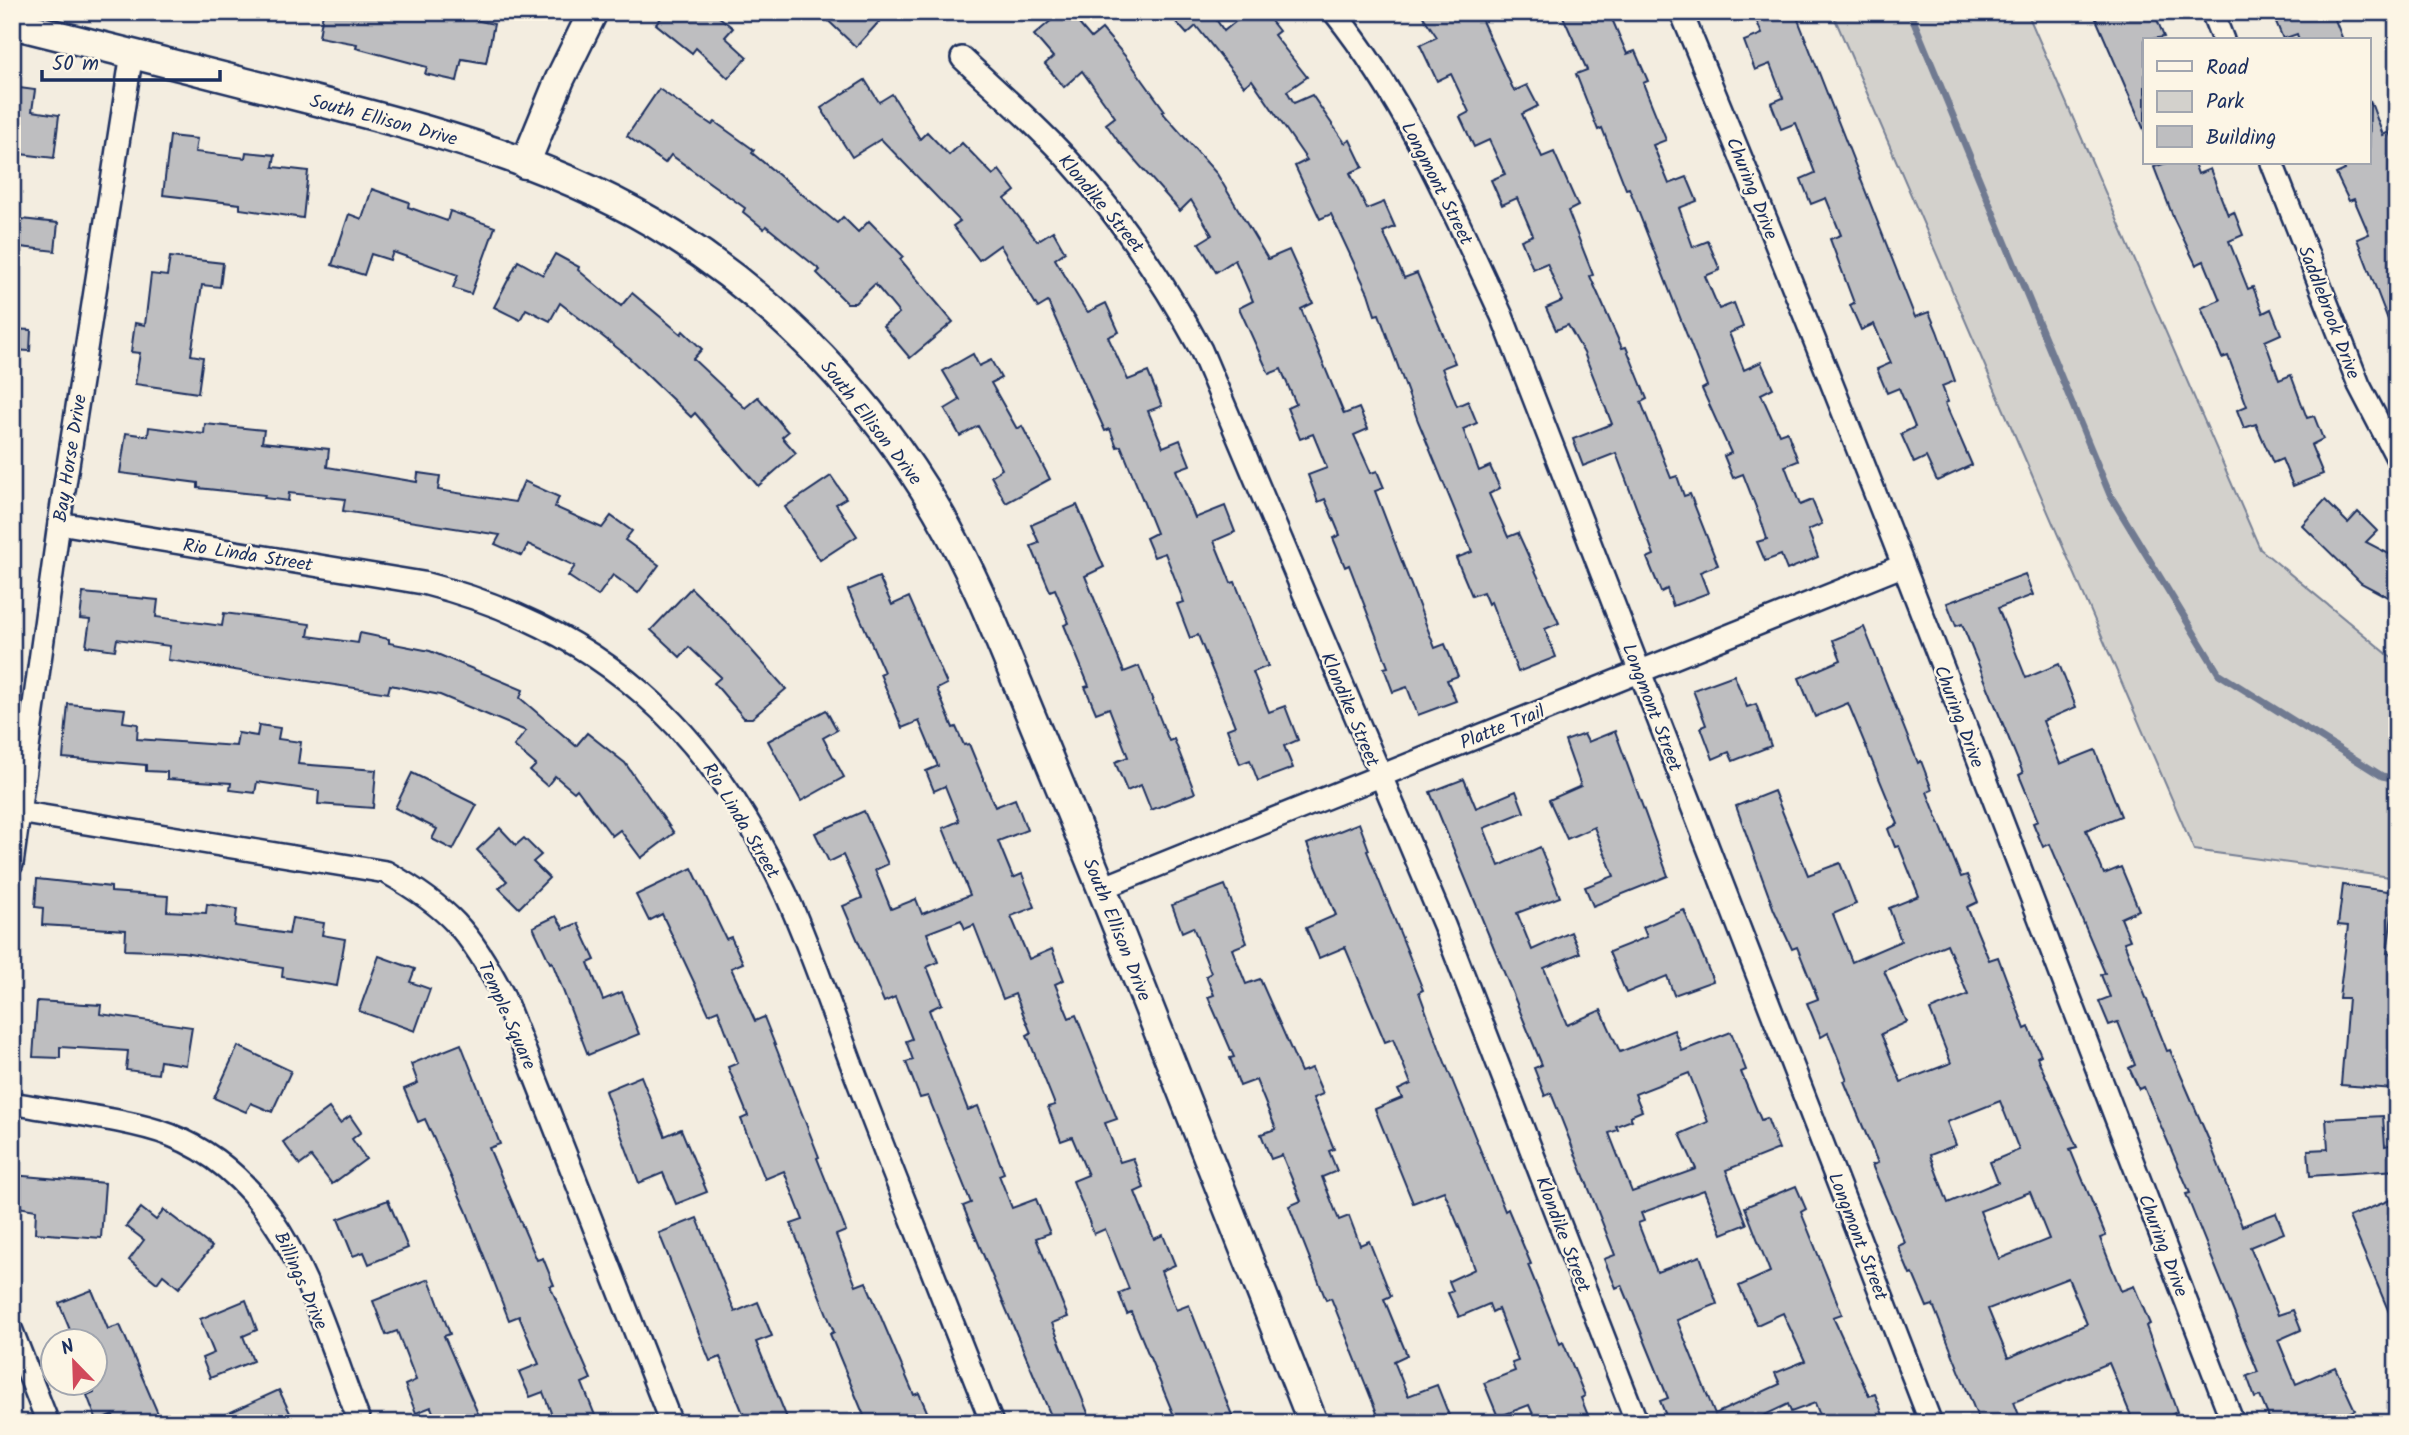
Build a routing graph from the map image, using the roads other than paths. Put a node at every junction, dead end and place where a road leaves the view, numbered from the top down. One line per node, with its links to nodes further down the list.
1 (593, 12): 9 (street)
2 (1334, 12): 14 (street, Longmont Street)
3 (1681, 12): 13 (street, Churing Drive)
4 (2213, 12): 6 (street)
5 (12, 24): 7 (street, South Ellison Drive)
6 (2223, 38)
7 (132, 53): 9 (street, South Ellison Drive); 12 (street, Bay Horse Drive)
8 (962, 58): 15 (street, Klondike Street)
9 (525, 164): 18 (street, South Ellison Drive)
10 (2272, 164): 11 (street, Saddlebrook Drive)
11 (2397, 458)
12 (59, 523): 16 (street, Bay Horse Drive); 24 (street, Rio Linda Street)
13 (1902, 566): 14 (street, Platte Trail); 28 (street, Churing Drive)
14 (1639, 671): 15 (street, Platte Trail); 27 (street, Longmont Street)
15 (1379, 775): 18 (street, Platte Trail); 26 (street, Klondike Street)
16 (16, 811): 17 (street, Bay Horse Drive); 23 (street, Temple Square)
17 (12, 864)
18 (1102, 888): 25 (street, South Ellison Drive)
19 (12, 1103): 22 (street, Billings Drive)
20 (12, 1331): 21 (street)
21 (48, 1423)
22 (360, 1423)
23 (671, 1423)
24 (992, 1423)
25 (1313, 1423)
26 (1637, 1423)
27 (1931, 1423)
28 (2233, 1423)

